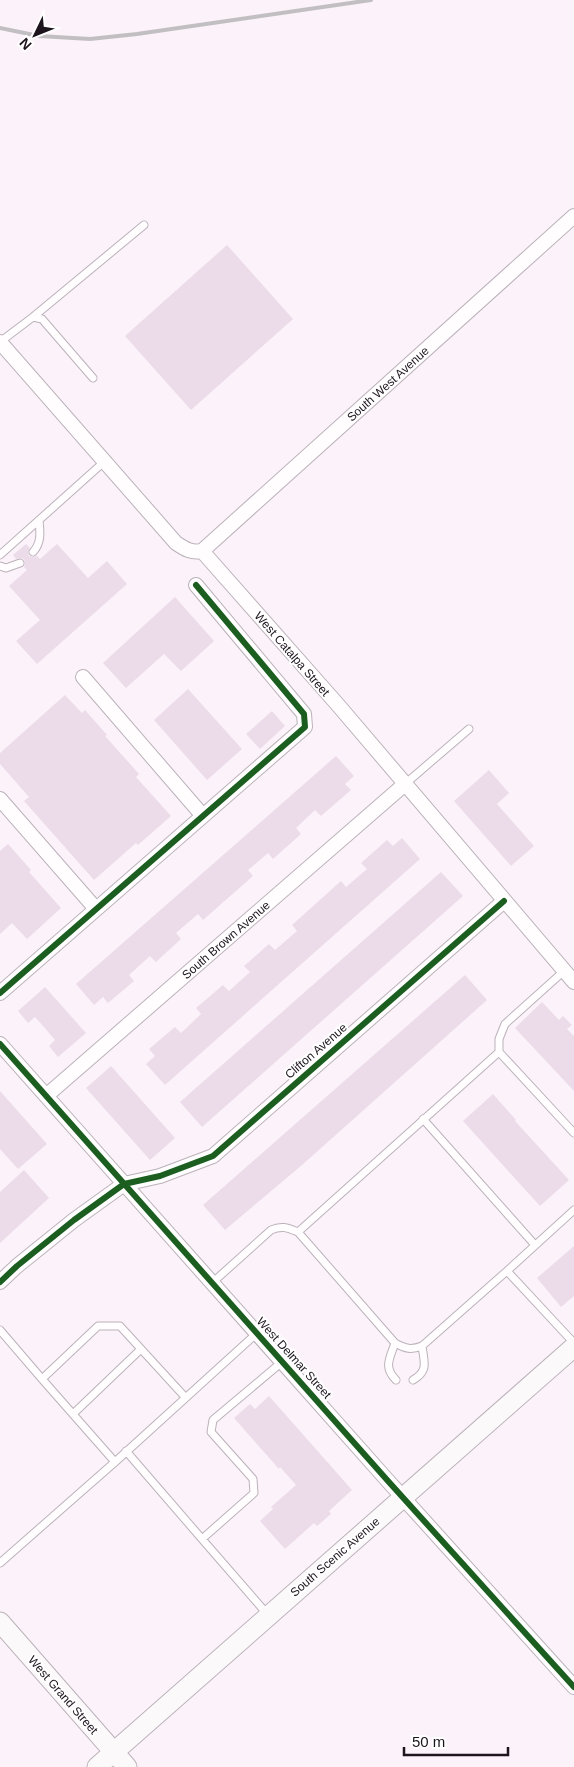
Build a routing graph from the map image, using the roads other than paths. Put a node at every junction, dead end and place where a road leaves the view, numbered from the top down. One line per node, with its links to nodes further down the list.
1 (574, 216): 8 (street, South West Avenue)
2 (144, 225): 3 (lane)
3 (33, 317): 4 (lane); 5 (lane)
4 (0, 342): 6 (street)
5 (93, 378)
6 (105, 461): 7 (lane); 8 (street)
7 (39, 520): 9 (lane); 10 (lane)
8 (202, 551): 16 (street, West Catalpa Street)
9 (33, 552)
10 (0, 555)
11 (20, 563): 12 (lane)
12 (0, 566)
13 (196, 585): 18 (street)
14 (83, 677): 18 (street)
15 (469, 730): 16 (lane)
16 (405, 784): 19 (street, West Catalpa Street); 26 (street, South Brown Avenue)
17 (0, 798): 20 (street)
18 (203, 816): 20 (street)
19 (504, 901): 21 (street, West Catalpa Street); 29 (street, Clifton Avenue)
20 (96, 910): 23 (street)
21 (564, 971): 22 (street, West Catalpa Street); 25 (lane)
22 (574, 982)
23 (0, 993)
24 (0, 1044): 26 (street, West Delmar Street)
25 (499, 1052): 27 (lane); 28 (lane)
26 (46, 1096): 29 (street, West Delmar Street)
27 (423, 1119): 31 (lane); 32 (lane)
28 (574, 1133)
29 (124, 1184): 34 (street); 35 (street, West Delmar Street)
30 (574, 1210): 32 (lane)
31 (298, 1232): 35 (lane); 38 (lane)
32 (535, 1245): 33 (lane)
33 (507, 1271): 39 (lane); 40 (lane)
34 (0, 1282)
35 (212, 1282): 37 (street, West Delmar Street)
36 (0, 1330): 43 (lane)
37 (257, 1333): 42 (street, West Delmar Street); 46 (lane)
38 (396, 1343): 40 (lane); 44 (lane)
39 (574, 1345): 50 (main road, South Scenic Avenue)
40 (422, 1346): 45 (lane)
41 (141, 1349): 43 (lane); 46 (lane); 47 (lane)
42 (282, 1362): 50 (street, West Delmar Street); 51 (lane)
43 (42, 1379): 47 (lane)
44 (396, 1380)
45 (413, 1380)
46 (185, 1397): 48 (lane)
47 (73, 1414): 49 (lane)
48 (126, 1451): 49 (lane); 51 (lane)
49 (115, 1462): 52 (lane)
50 (403, 1497): 53 (main road, South Scenic Avenue); 55 (street, West Delmar Street)
51 (202, 1538): 53 (lane)
52 (0, 1563)
53 (269, 1615): 56 (main road, South Scenic Avenue)
54 (0, 1622): 56 (main road, West Grand Street)
55 (574, 1687)
56 (113, 1752): 57 (main road, South Scenic Avenue); 58 (main road, West Grand Street)
57 (97, 1767)
58 (127, 1767)

